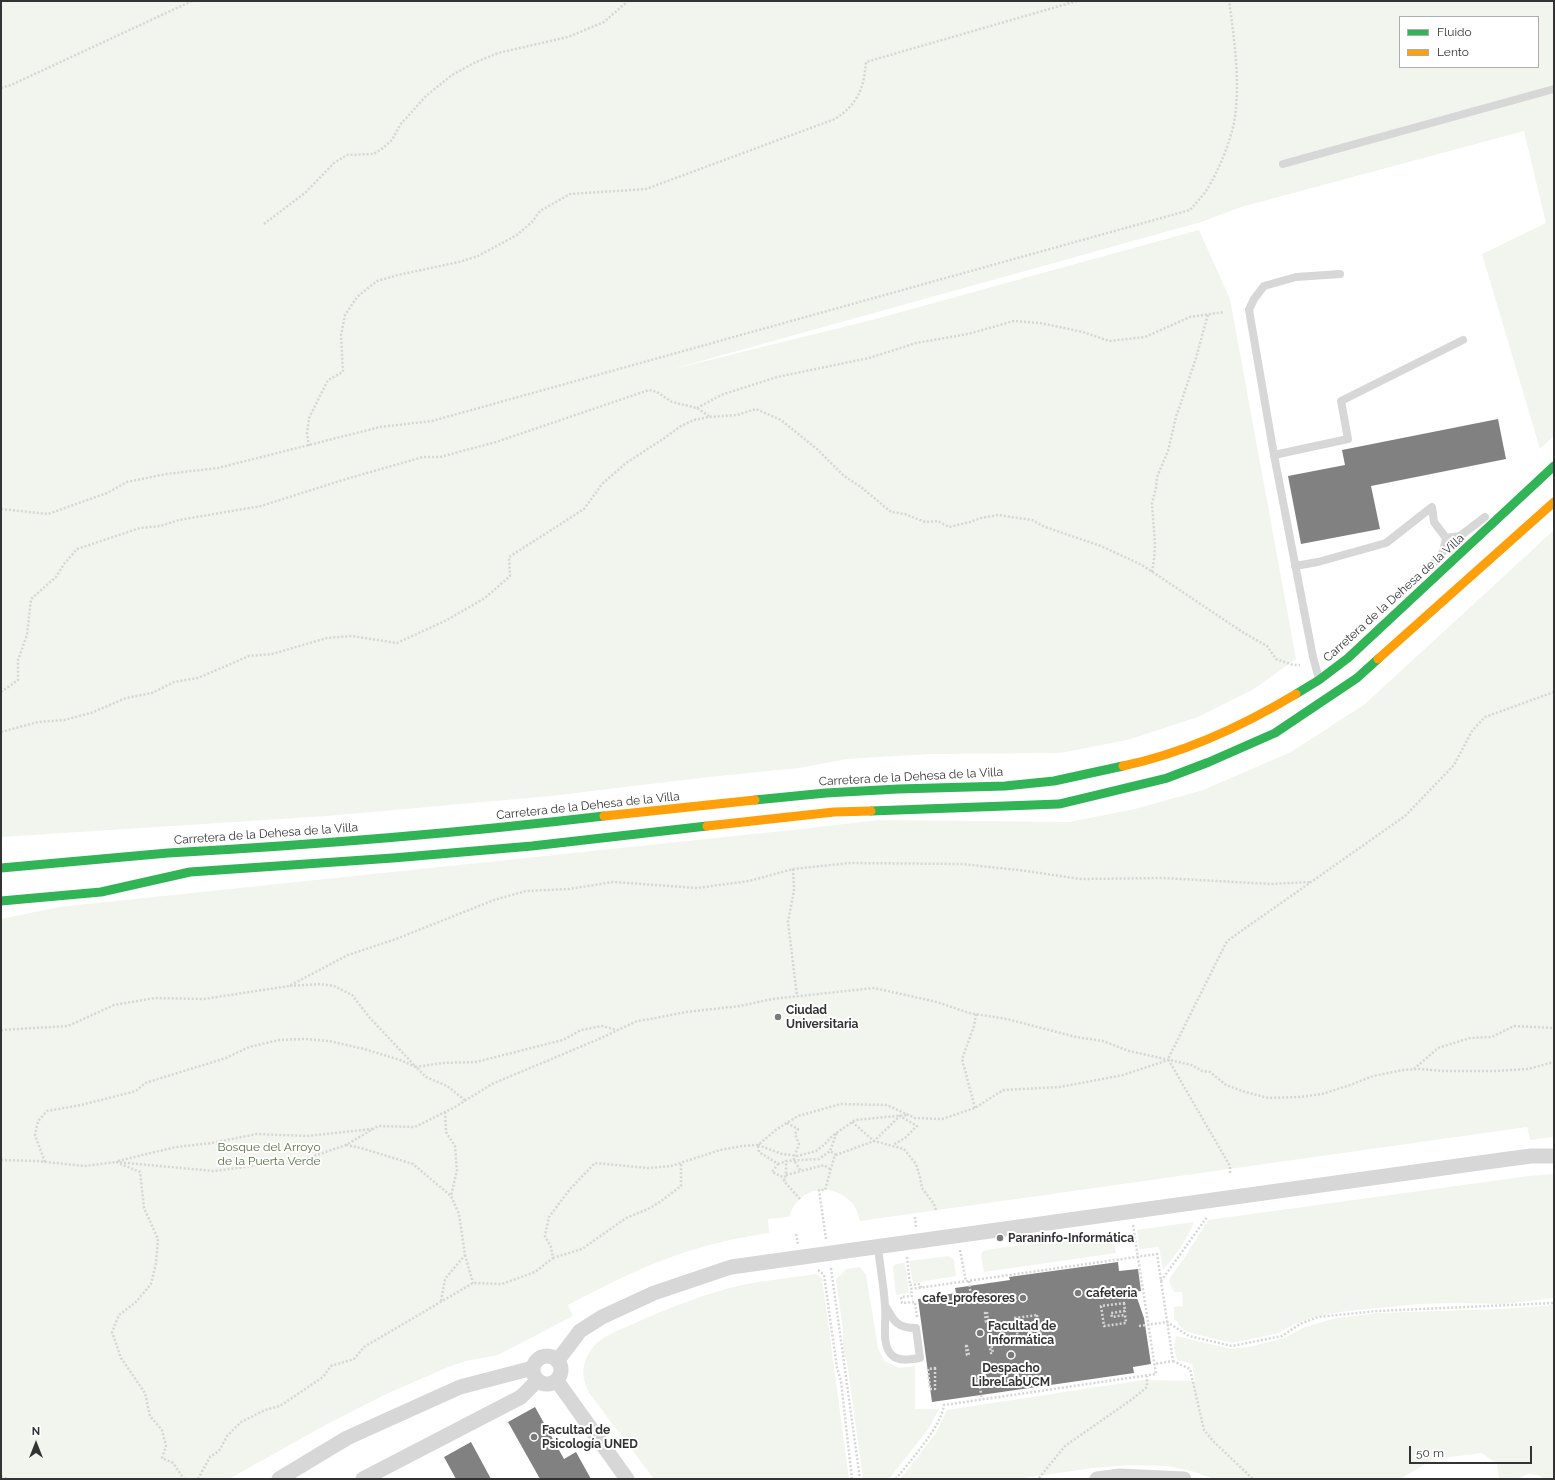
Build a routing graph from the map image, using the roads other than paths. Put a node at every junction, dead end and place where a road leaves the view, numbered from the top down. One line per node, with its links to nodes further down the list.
1 (1554, 89): 2 (lane)
2 (1283, 164)
3 (1340, 274): 5 (lane)
4 (1463, 340): 5 (lane)
5 (1274, 455): 9 (lane)
6 (1554, 466): 8 (lane); 10 (main road, Carretera de la Dehesa de la Villa)
7 (1554, 502): 15 (main road)
8 (1446, 538): 9 (lane); 10 (lane)
9 (1295, 566): 11 (lane)
10 (1348, 658): 11 (main road, Carretera de la Dehesa de la Villa)
11 (1319, 680): 13 (main road, Carretera de la Dehesa de la Villa)
12 (87, 851): 13 (main road)
13 (168, 853): 14 (main road)
14 (1, 868)
15 (190, 872): 16 (main road); 17 (main road)
16 (119, 878)
17 (17, 900): 18 (street)
18 (1, 902)
19 (1554, 1156): 20 (street)
20 (878, 1247): 21 (lane); 22 (street)
21 (886, 1308): 21 (lane)
22 (558, 1360): 23 (street); 24 (street)
23 (535, 1374): 24 (street); 25 (street); 26 (street)
24 (557, 1381): 27 (street)
25 (280, 1479)
26 (363, 1479)
27 (627, 1479)
28 (1097, 1479): 29 (street)
29 (1184, 1479)

